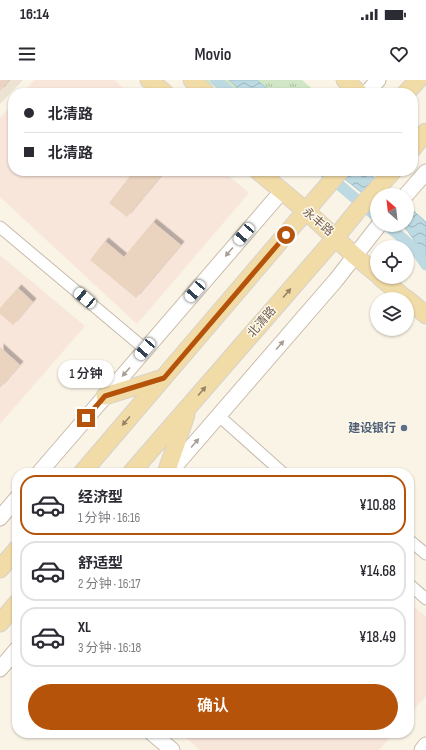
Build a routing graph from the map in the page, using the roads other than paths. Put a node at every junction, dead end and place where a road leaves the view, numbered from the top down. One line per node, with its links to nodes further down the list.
1 (149, 80): 6 (main road)
2 (192, 80): 7 (main road)
3 (345, 80): 8 (main road)
4 (378, 80): 9 (street)
5 (418, 80): 10 (main road)
6 (159, 88)
7 (201, 88)
8 (354, 88)
9 (371, 88)
10 (411, 88)
11 (426, 172): 15 (street)
12 (264, 176): 16 (main road, 永丰路)
13 (336, 176): 17 (main road)
14 (388, 176): 20 (main road, 北清路)
15 (412, 188)
16 (282, 191): 17 (main road, 永丰路); 27 (street, one-way to 27)
17 (306, 210): 20 (main road, 永丰路); 28 (main road)
18 (0, 227): 27 (street)
19 (373, 232): 21 (street)
20 (336, 237): 21 (main road, 永丰路); 30 (main road, 北清路, one-way to 20)
21 (355, 256): 22 (main road, 永丰路); 31 (street, one-way to 21)
22 (370, 268)
23 (389, 284): 24 (main road)
24 (398, 292)
25 (414, 305): 26 (main road)
26 (426, 315)
27 (145, 349): 29 (street, one-way to 29)
28 (164, 378): 29 (main road); 33 (main road, one-way to 33)
29 (105, 396): 32 (street)
30 (189, 406): 34 (main road, 北清路); 35 (main road)
31 (219, 416): 36 (street, one-way to 31); 37 (street)
32 (43, 468)
33 (86, 468)
34 (135, 468)
35 (168, 468)
36 (173, 468)
37 (277, 468)
38 (12, 504): 39 (street)
39 (0, 518)
40 (414, 544): 41 (street)
41 (426, 554)
42 (12, 555): 43 (main road)
43 (0, 569)
44 (414, 588): 45 (street)
45 (426, 599)
46 (12, 609): 47 (main road)
47 (0, 623)
48 (12, 655): 49 (street)
49 (0, 669)
50 (158, 738): 52 (street)
51 (426, 745): 53 (street)
52 (172, 750)
53 (422, 750)

